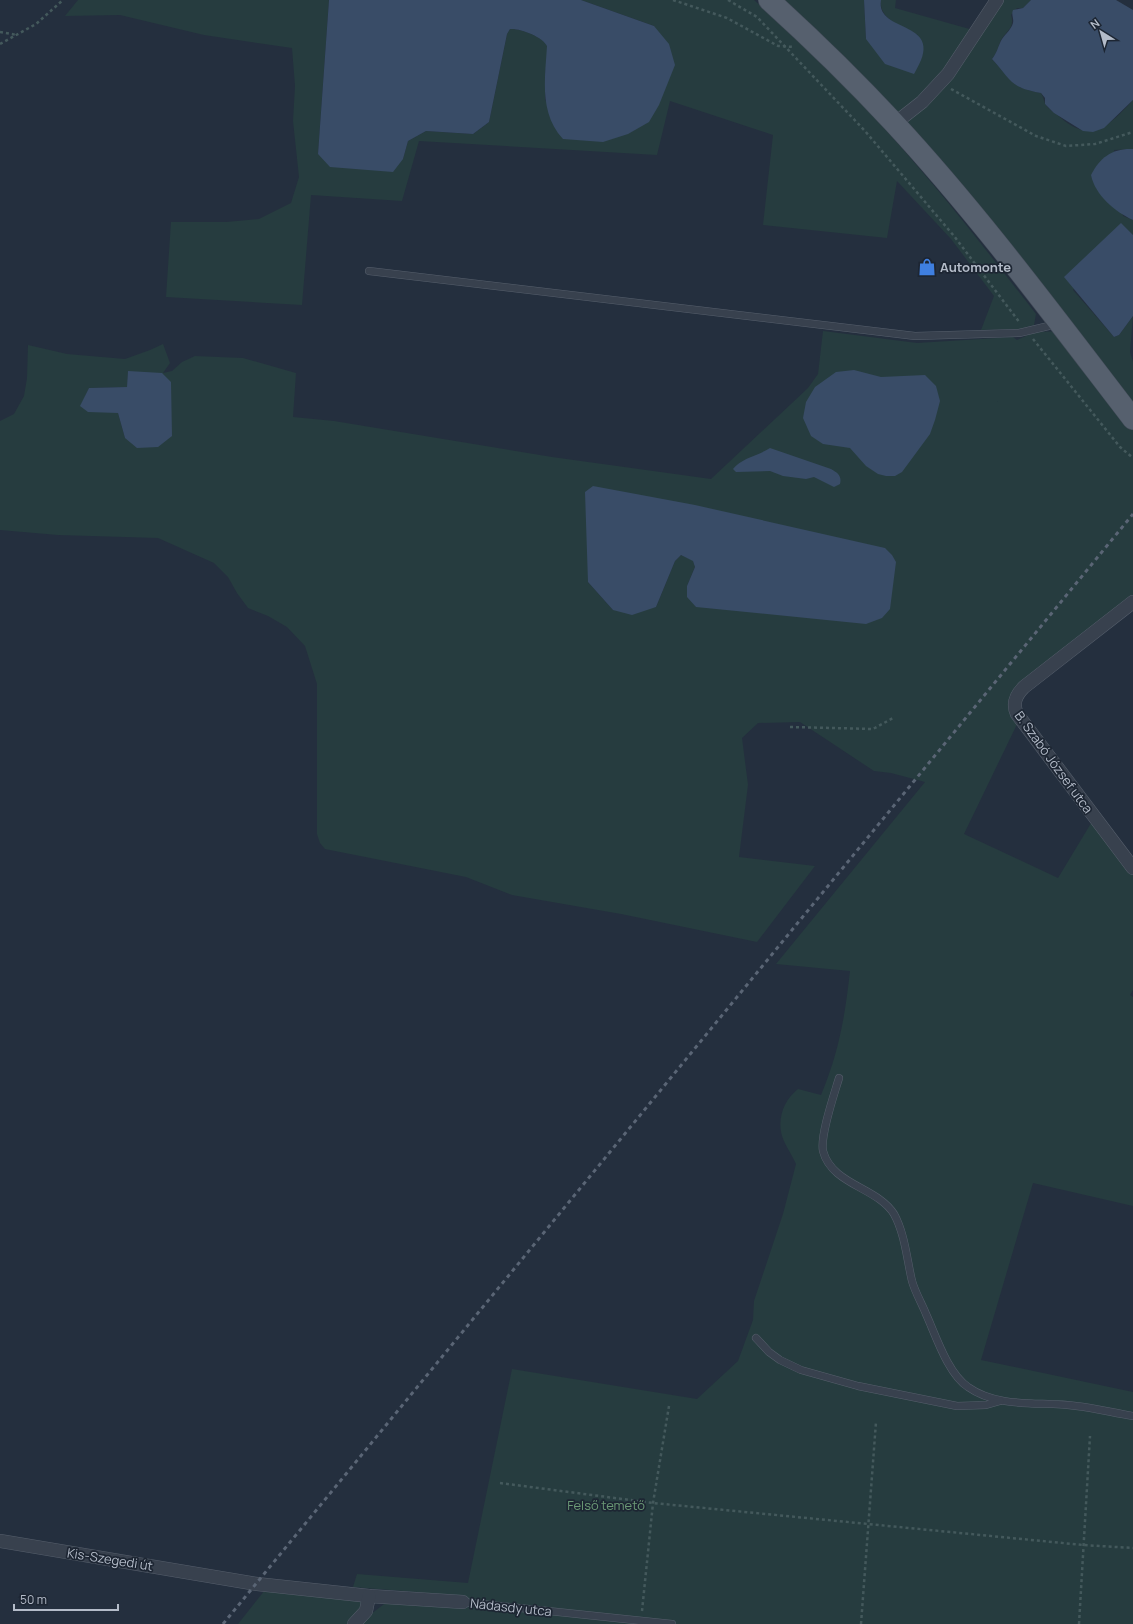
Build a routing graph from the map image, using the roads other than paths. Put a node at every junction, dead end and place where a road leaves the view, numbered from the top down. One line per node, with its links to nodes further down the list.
1 (769, 0): 3 (main road)
2 (997, 0): 3 (street)
3 (894, 124): 5 (main road)
4 (369, 271): 5 (lane)
5 (1060, 324): 6 (main road)
6 (1133, 419)
7 (1133, 602): 8 (street, B. Szabó József utca)
8 (1133, 868)
9 (839, 1078): 11 (lane)
10 (756, 1338): 11 (lane)
11 (1002, 1401): 12 (lane)
12 (1133, 1416)
13 (0, 1541): 14 (street, Kis-Szegedi út)
14 (350, 1594): 15 (street, Nádasdy utca)
15 (369, 1596): 16 (street, Nádasdy utca); 18 (street)
16 (463, 1602): 17 (lane, Nádasdy utca)
17 (643, 1622): 19 (lane, Nádasdy utca)
18 (354, 1624)
19 (672, 1624)

